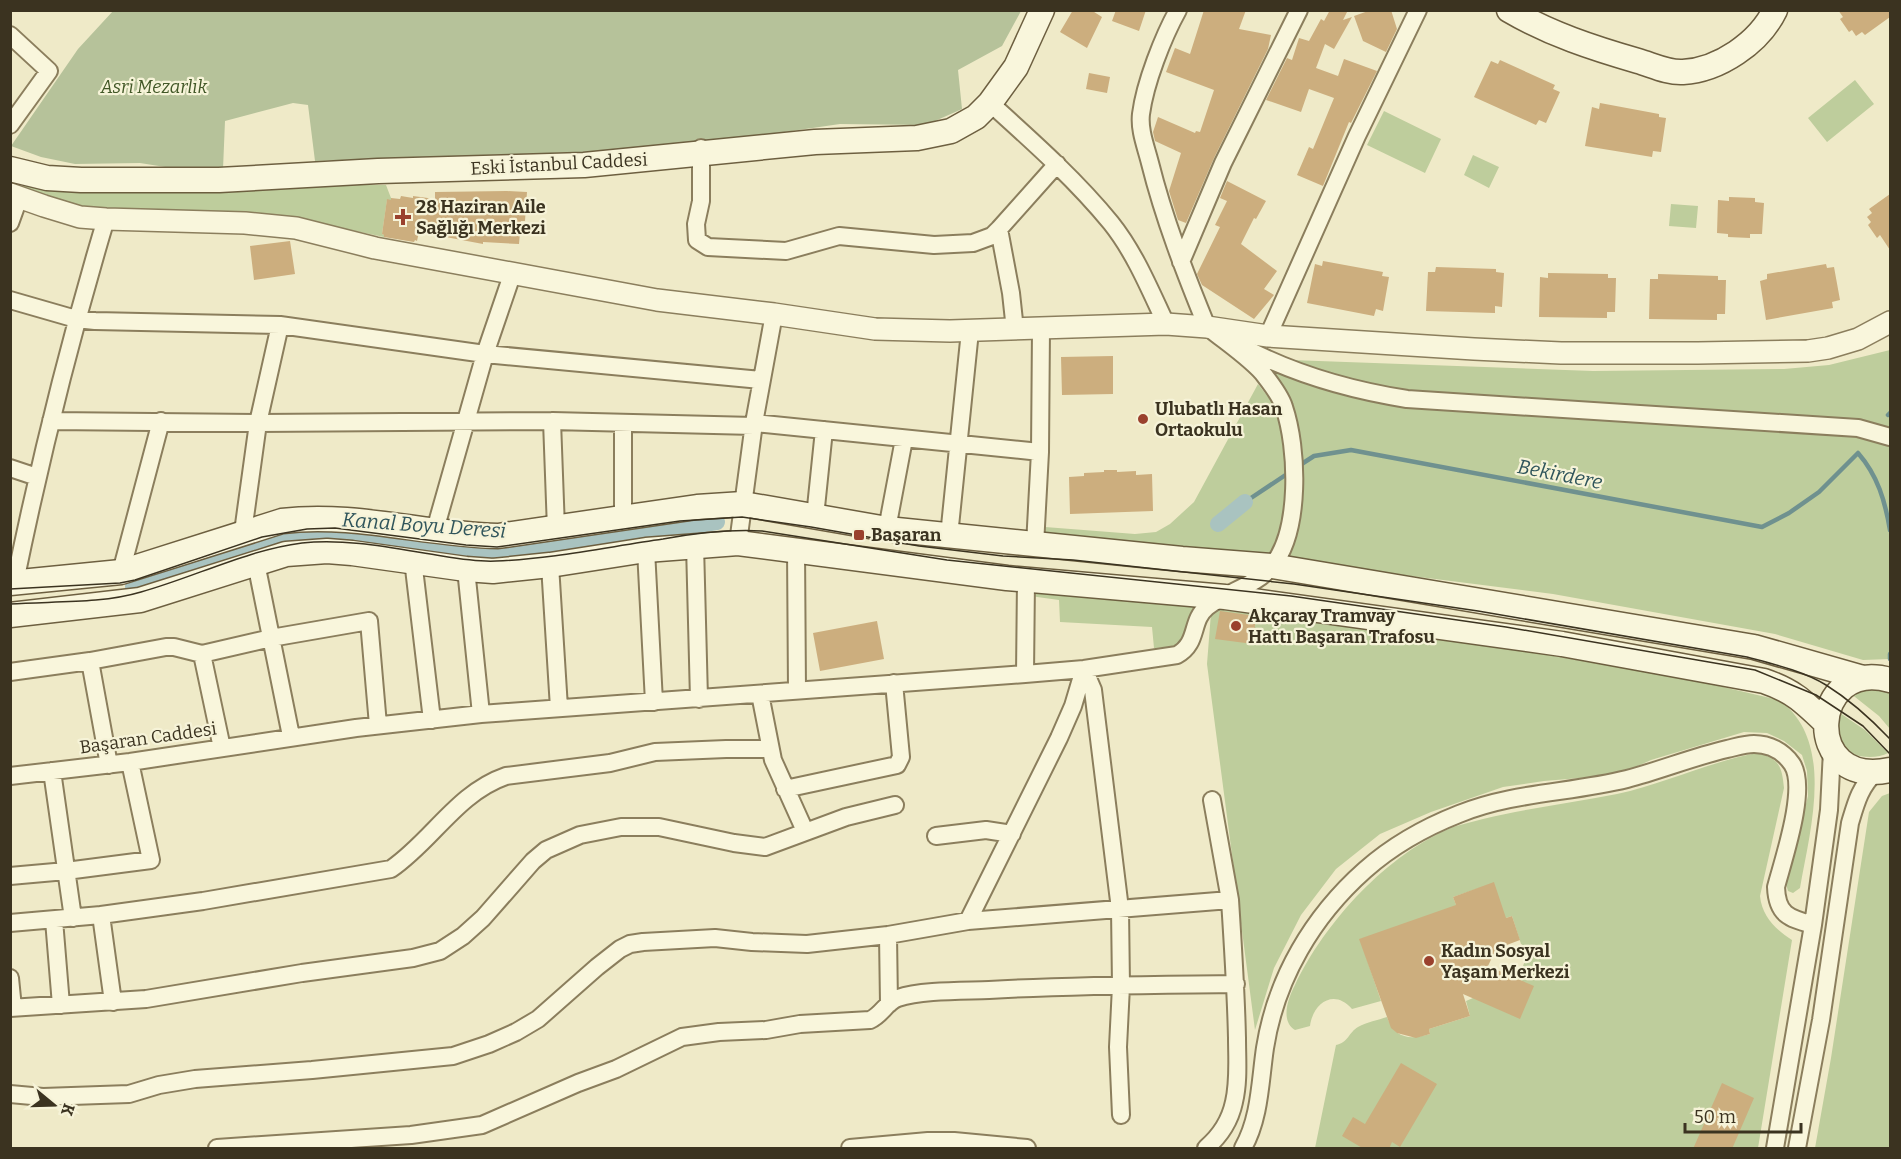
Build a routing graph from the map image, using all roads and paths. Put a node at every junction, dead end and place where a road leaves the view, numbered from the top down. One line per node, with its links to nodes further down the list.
1 (1032, 10): 15 (main road, Eski İstanbul Caddesi)
2 (1042, 10): 13 (main road, Eski İstanbul Caddesi)
3 (1167, 10): 11 (street)
4 (1178, 10): 11 (street)
5 (1299, 10): 23 (street)
6 (1418, 10): 35 (street)
7 (1509, 10): 10 (main road)
8 (1541, 10): 9 (main road)
9 (1758, 10)
10 (1775, 10)
11 (1165, 34): 23 (street)
12 (10, 35): 14 (street)
13 (990, 103): 15 (main road, Eski İstanbul Caddesi); 17 (street)
14 (10, 124)
15 (700, 151): 16 (main road, Eski İstanbul Caddesi); 18 (main road, Eski İstanbul Caddesi); 22 (street)
16 (10, 162)
17 (1057, 164): 22 (street); 29 (street)
18 (10, 169)
19 (15, 196): 20 (street); 21 (street)
20 (106, 219): 24 (street); 27 (street)
21 (10, 223)
22 (999, 229): 33 (street)
23 (1181, 262): 32 (street)
24 (513, 272): 26 (street); 36 (street)
25 (10, 300): 27 (street)
26 (774, 314): 34 (street); 37 (street)
27 (76, 319): 30 (street); 38 (street)
28 (1890, 322): 35 (street)
29 (1166, 324): 31 (street); 32 (street)
30 (280, 325): 36 (street); 41 (street)
31 (1041, 328): 33 (street); 49 (street)
32 (1209, 328): 35 (street); 46 (street); 67 (street)
33 (1015, 330): 34 (street)
34 (970, 331): 48 (street)
35 (1268, 336)
36 (485, 354): 37 (street); 42 (street)
37 (761, 380): 44 (street)
38 (51, 421): 39 (street); 51 (street)
39 (161, 421): 41 (street); 69 (street)
40 (552, 422): 42 (street); 43 (street); 55 (street)
41 (258, 423): 42 (street); 58 (street)
42 (465, 423): 57 (street)
43 (623, 424): 44 (street); 52 (street)
44 (754, 425): 45 (street); 54 (street)
45 (824, 430): 47 (street); 53 (street)
46 (1890, 437)
47 (904, 439): 48 (street); 56 (street)
48 (958, 444): 49 (street); 59 (street)
49 (1040, 452): 61 (street)
50 (10, 468): 51 (street)
51 (37, 477): 71 (street)
52 (623, 517): 54 (main road); 55 (main road)
53 (815, 517): 54 (main road); 56 (main road)
54 (741, 523): 60 (main road); 62 (main road)
55 (556, 529): 57 (main road)
56 (887, 529): 59 (main road)
57 (435, 530): 58 (main road)
58 (243, 532): 69 (main road)
59 (949, 536): 61 (main road)
60 (695, 545): 63 (main road); 85 (street)
61 (1035, 545): 67 (main road)
62 (795, 549): 70 (main road); 83 (street)
63 (646, 550): 66 (main road); 86 (street)
64 (413, 560): 65 (main road); 68 (main road); 89 (street)
65 (256, 563): 73 (main road); 74 (street)
66 (550, 565): 68 (main road); 87 (street)
67 (1272, 566): 72 (street); 80 (main road)
68 (466, 569): 88 (street)
69 (121, 572): 71 (main road)
70 (1026, 579): 72 (main road); 79 (street)
71 (13, 583)
72 (1225, 597): 77 (street, Başaran Caddesi); 90 (main road)
73 (10, 615)
74 (271, 638): 75 (street); 91 (street); 92 (street)
75 (202, 654): 76 (street); 93 (street)
76 (90, 661): 78 (street); 97 (street)
77 (1084, 669): 79 (street, Başaran Caddesi); 105 (street); 110 (street)
78 (10, 672)
79 (1025, 674): 82 (street, Başaran Caddesi)
80 (1863, 678): 81 (main road); 90 (main road)
81 (1890, 680)
82 (894, 683): 83 (street, Başaran Caddesi); 101 (street)
83 (797, 691): 84 (street, Başaran Caddesi)
84 (760, 694): 85 (street, Başaran Caddesi); 94 (street)
85 (699, 699): 86 (street, Başaran Caddesi)
86 (654, 702): 87 (street, Başaran Caddesi)
87 (559, 708): 88 (street, Başaran Caddesi)
88 (481, 714): 89 (street, Başaran Caddesi)
89 (432, 720): 91 (street, Başaran Caddesi)
90 (1825, 722): 95 (main road)
91 (378, 725): 92 (street, Başaran Caddesi)
92 (291, 736): 93 (street, Başaran Caddesi)
93 (222, 748): 96 (street, Başaran Caddesi)
94 (770, 749): 101 (street); 111 (street)
95 (1832, 750): 99 (main road); 116 (street)
96 (130, 762): 97 (street, Başaran Caddesi); 107 (street)
97 (109, 765): 98 (street, Başaran Caddesi)
98 (52, 771): 100 (street, Başaran Caddesi); 107 (street)
99 (1883, 772): 133 (street)
100 (10, 776)
101 (785, 789): 104 (street)
102 (1212, 800): 109 (street)
103 (895, 805): 104 (street)
104 (805, 831): 121 (street)
105 (1012, 834): 106 (street); 114 (street)
106 (936, 836)
107 (66, 871): 108 (street); 112 (street)
108 (10, 876)
109 (1230, 900): 110 (street); 119 (street)
110 (1120, 909): 114 (street); 120 (street)
111 (101, 915): 112 (street); 121 (street)
112 (73, 918): 113 (street)
113 (54, 920): 115 (street); 123 (street)
114 (968, 921): 117 (street)
115 (10, 923)
116 (1813, 925): 131 (street); 132 (street)
117 (888, 935): 122 (street); 125 (street)
118 (10, 978): 124 (street)
119 (1236, 984): 120 (street); 130 (street)
120 (1121, 986): 122 (street); 126 (street)
121 (113, 1002): 123 (street)
122 (888, 1004): 127 (street)
123 (61, 1005): 124 (street)
124 (12, 1008)
125 (10, 1094)
126 (1121, 1115)
127 (217, 1149)
128 (850, 1149): 129 (street)
129 (1027, 1149)
130 (1206, 1149)
131 (1242, 1149)
132 (1775, 1149)
133 (1797, 1149)

